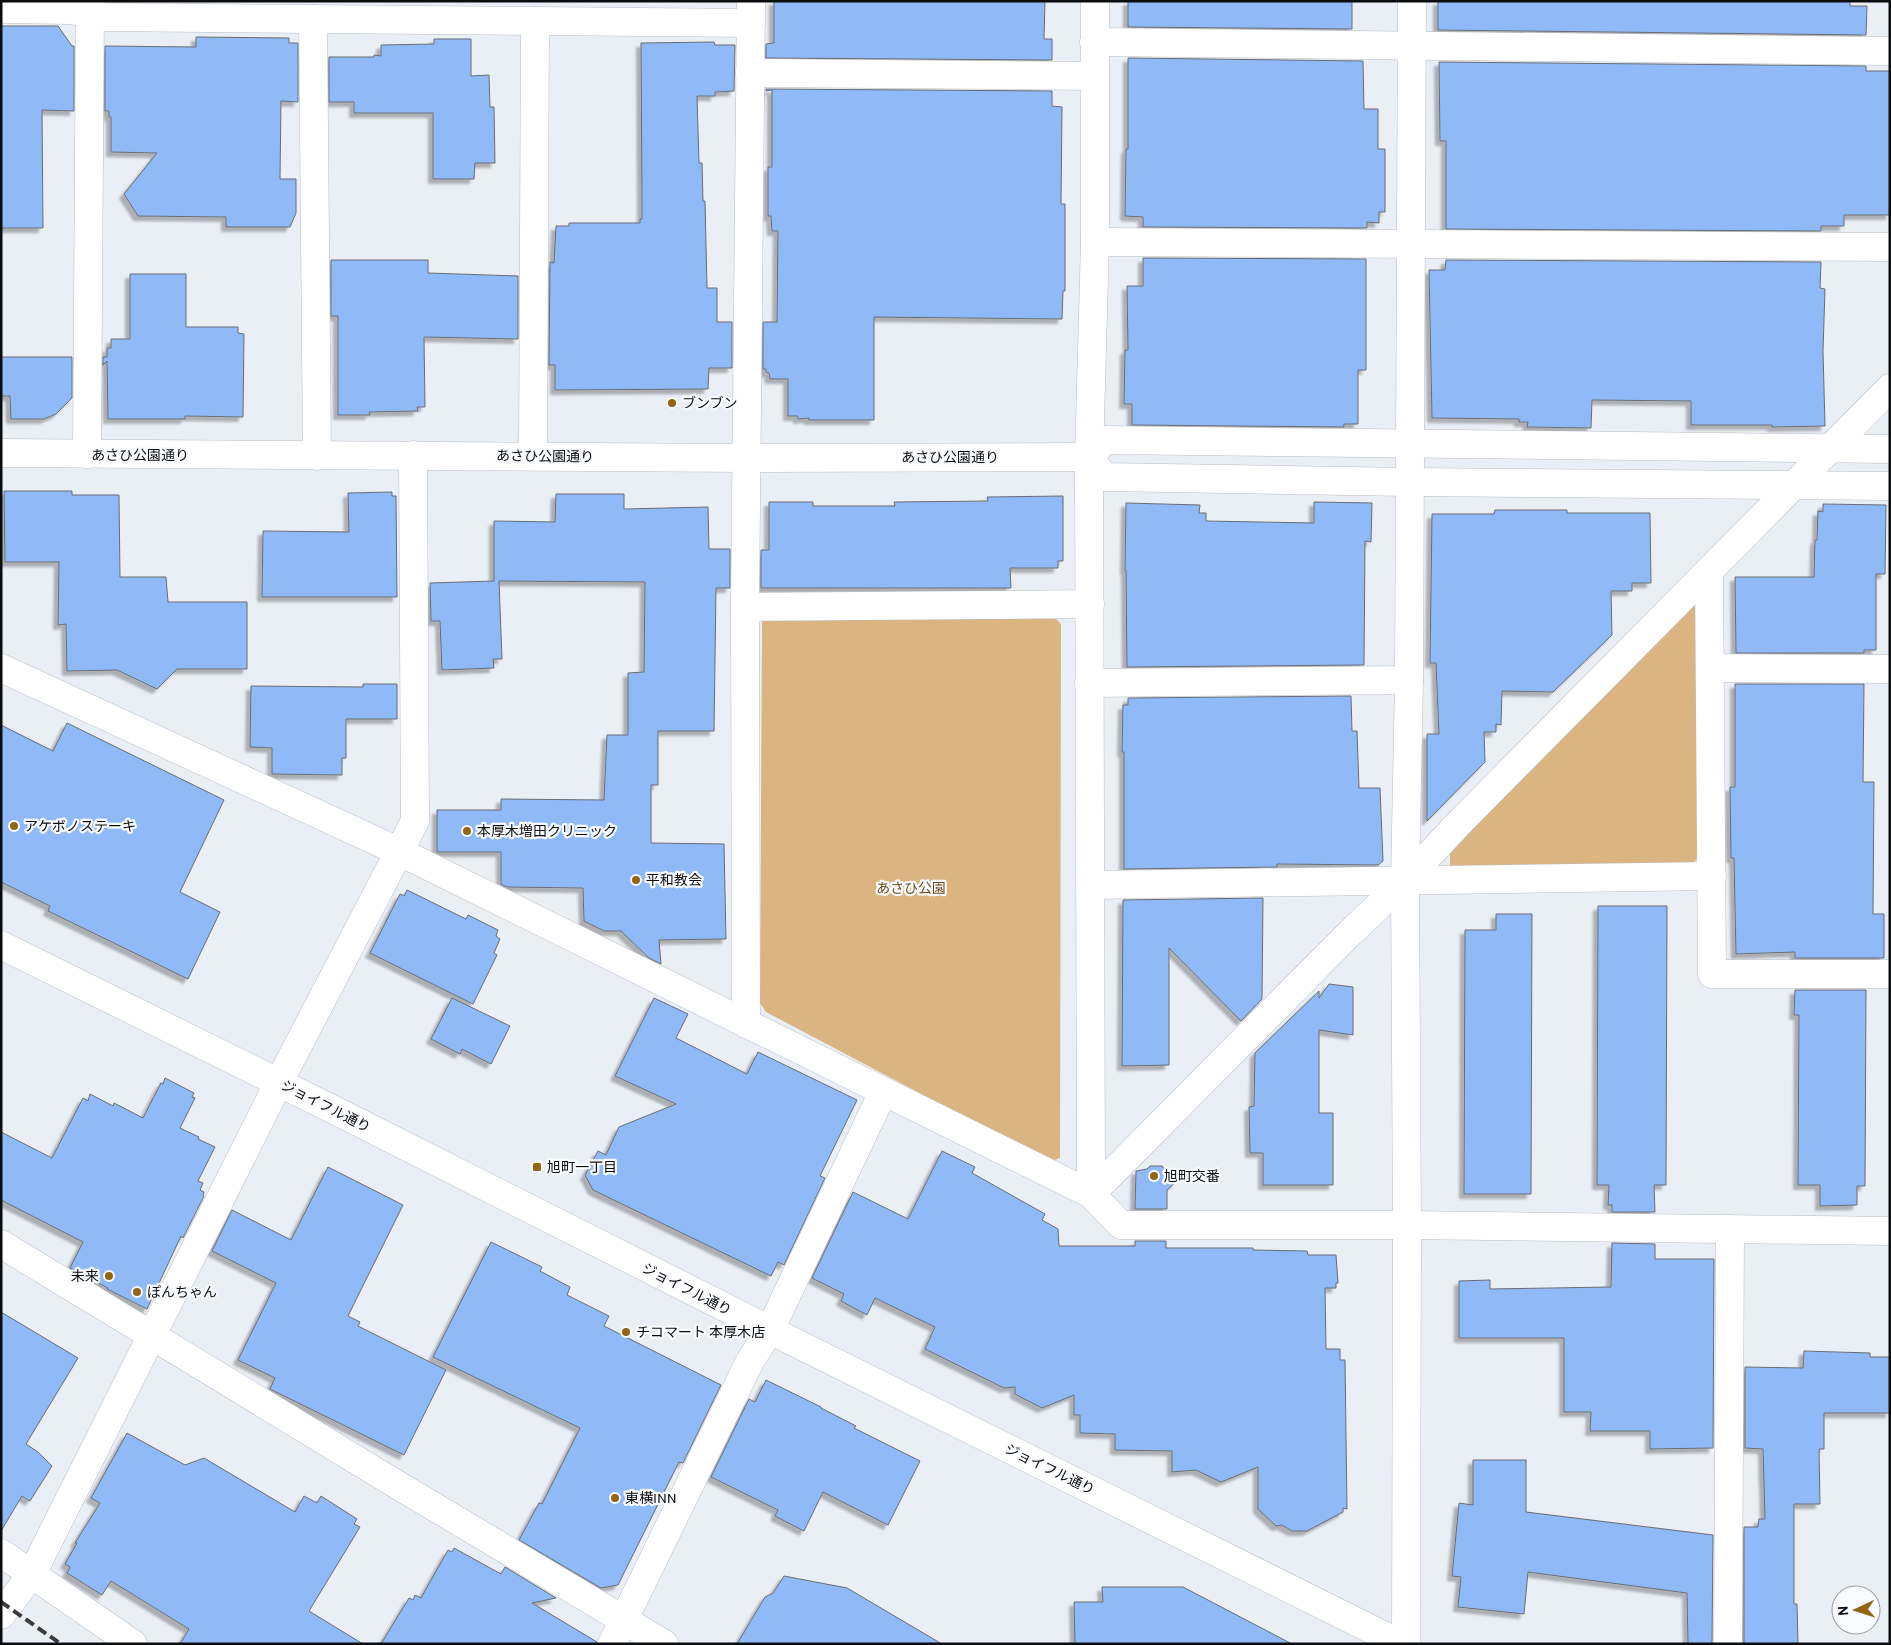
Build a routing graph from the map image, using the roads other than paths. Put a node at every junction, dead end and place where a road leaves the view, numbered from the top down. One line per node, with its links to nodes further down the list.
1 (1095, 1): 8 (street)
2 (1412, 1): 9 (street)
3 (90, 8): 4 (street); 6 (street); 21 (street)
4 (1, 9)
5 (751, 12): 7 (street); 11 (street)
6 (313, 19): 7 (street); 23 (street)
7 (535, 21): 24 (street)
8 (1094, 42): 9 (street); 12 (street)
9 (1412, 46): 10 (street); 14 (street)
10 (1890, 51)
11 (750, 73): 12 (street); 26 (street)
12 (1094, 76): 13 (street)
13 (1095, 242): 14 (street); 25 (street)
14 (1411, 244): 15 (street); 17 (street)
15 (1890, 247)
16 (1890, 388): 18 (street)
17 (1410, 444): 18 (street); 25 (street); 27 (street)
18 (1830, 449): 19 (street); 28 (street)
19 (1890, 449)
20 (1, 454): 21 (street, あさひ公園通り)
21 (87, 454): 23 (street, あさひ公園通り)
22 (413, 455): 23 (street, あさひ公園通り); 24 (street, あさひ公園通り); 38 (street)
23 (317, 456)
24 (533, 456): 26 (street, あさひ公園通り)
25 (1089, 457): 26 (street, あさひ公園通り); 27 (street); 31 (street)
26 (747, 458): 32 (street)
27 (1410, 482): 28 (street); 36 (street)
28 (1794, 486): 29 (street); 30 (street)
29 (1890, 486)
30 (1709, 571): 34 (street); 40 (street)
31 (1090, 604): 32 (street); 37 (street)
32 (745, 607): 44 (street)
33 (1, 668): 38 (street)
34 (1710, 668): 35 (street); 39 (street)
35 (1890, 669)
36 (1409, 680): 37 (street); 40 (street)
37 (1089, 683): 41 (street)
38 (398, 851): 44 (street); 45 (street)
39 (1712, 876): 40 (street); 43 (street)
40 (1405, 880): 41 (street); 47 (street); 48 (street)
41 (1090, 885): 47 (street)
42 (1, 945): 45 (street, ジョイフル通り)
43 (1890, 974)
44 (746, 1024): 46 (street)
45 (279, 1082): 52 (street, ジョイフル通り); 53 (street)
46 (883, 1092): 47 (street); 52 (street)
47 (1091, 1194): 48 (street)
48 (1407, 1225): 49 (street); 61 (street)
49 (1730, 1229): 50 (street); 62 (street)
50 (1890, 1231)
51 (1, 1244): 53 (street)
52 (770, 1330): 57 (street); 60 (street, ジョイフル通り)
53 (151, 1336): 55 (street); 57 (street)
54 (1, 1553): 55 (street)
55 (32, 1574): 56 (street); 58 (street)
56 (1, 1615)
57 (618, 1632): 59 (street)
58 (133, 1644)
59 (664, 1644)
60 (1401, 1644)
61 (1406, 1644)
62 (1728, 1644)

